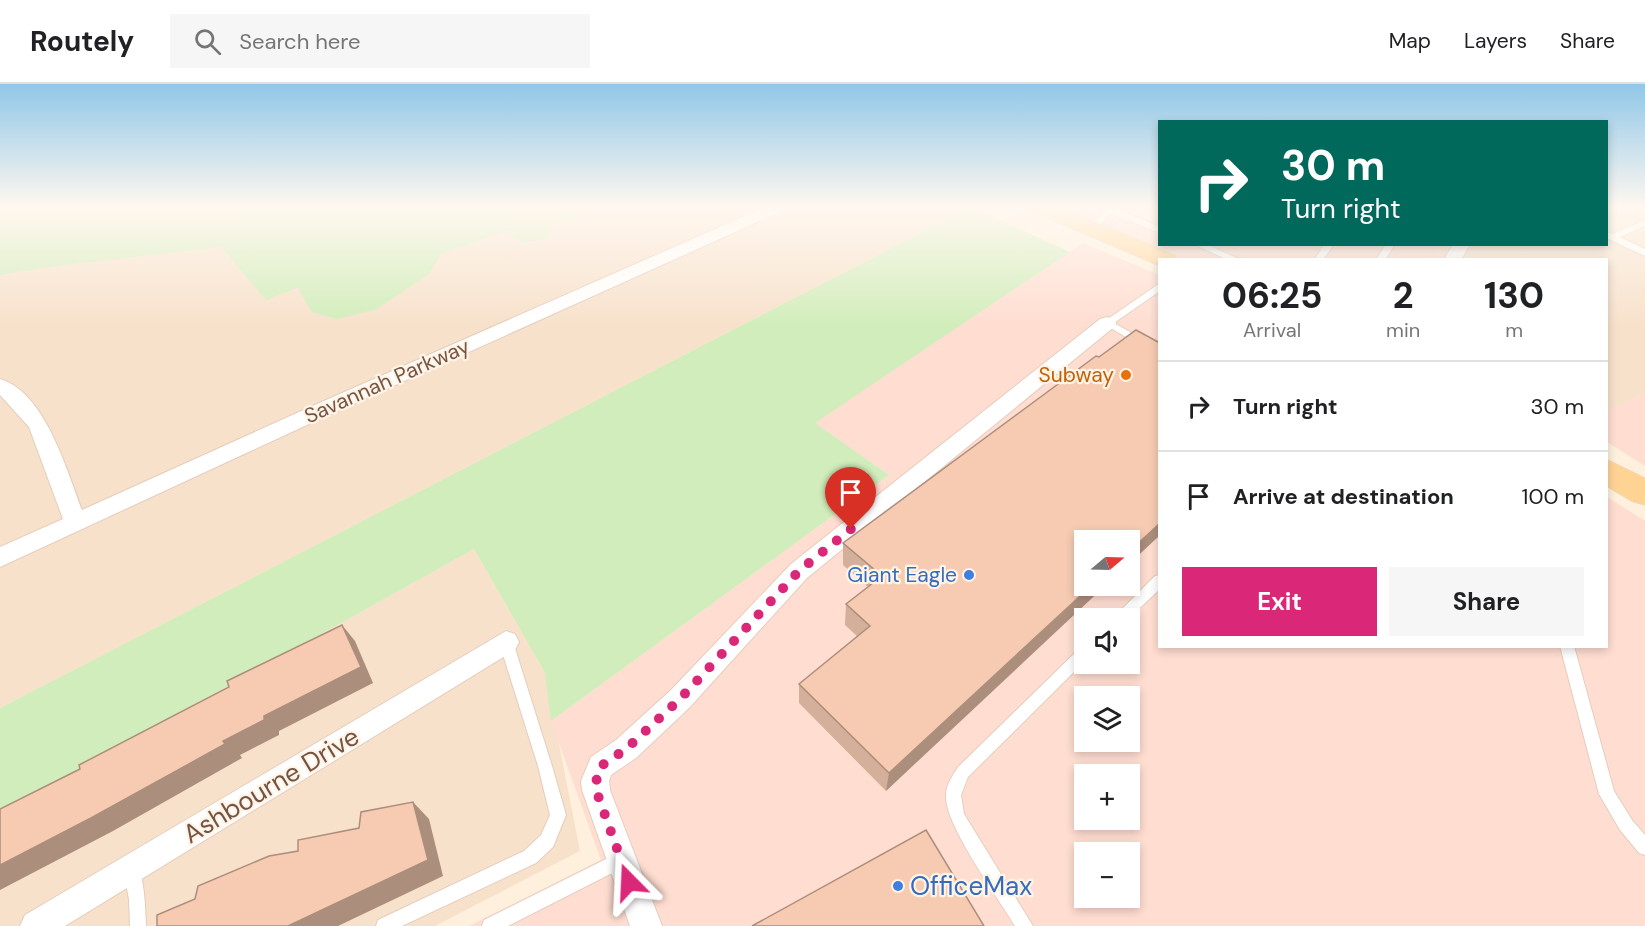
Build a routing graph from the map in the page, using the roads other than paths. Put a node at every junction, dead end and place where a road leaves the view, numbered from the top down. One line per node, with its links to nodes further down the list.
1 (688, 247): 12 (street, Savannah Parkway)
2 (1136, 247): 4 (main road)
3 (1205, 247): 5 (lane)
4 (1161, 258)
5 (1233, 258)
6 (1158, 287): 7 (lane)
7 (1107, 323): 8 (lane); 20 (street)
8 (1158, 353)
9 (0, 386): 12 (street)
10 (1608, 472): 11 (main road)
11 (1645, 493)
12 (75, 522): 13 (street, Savannah Parkway)
13 (0, 558)
14 (1158, 582): 15 (lane)
15 (1131, 608)
16 (506, 642): 21 (street, Ashbourne Drive); 24 (lane)
17 (1568, 648): 19 (lane)
18 (1074, 663): 27 (lane)
19 (1645, 847)
20 (620, 860): 25 (lane); 26 (street)
21 (131, 869): 22 (street, Ashbourne Drive); 23 (lane)
22 (36, 926)
23 (138, 926)
24 (384, 926)
25 (490, 926)
26 (646, 926)
27 (1025, 926)

